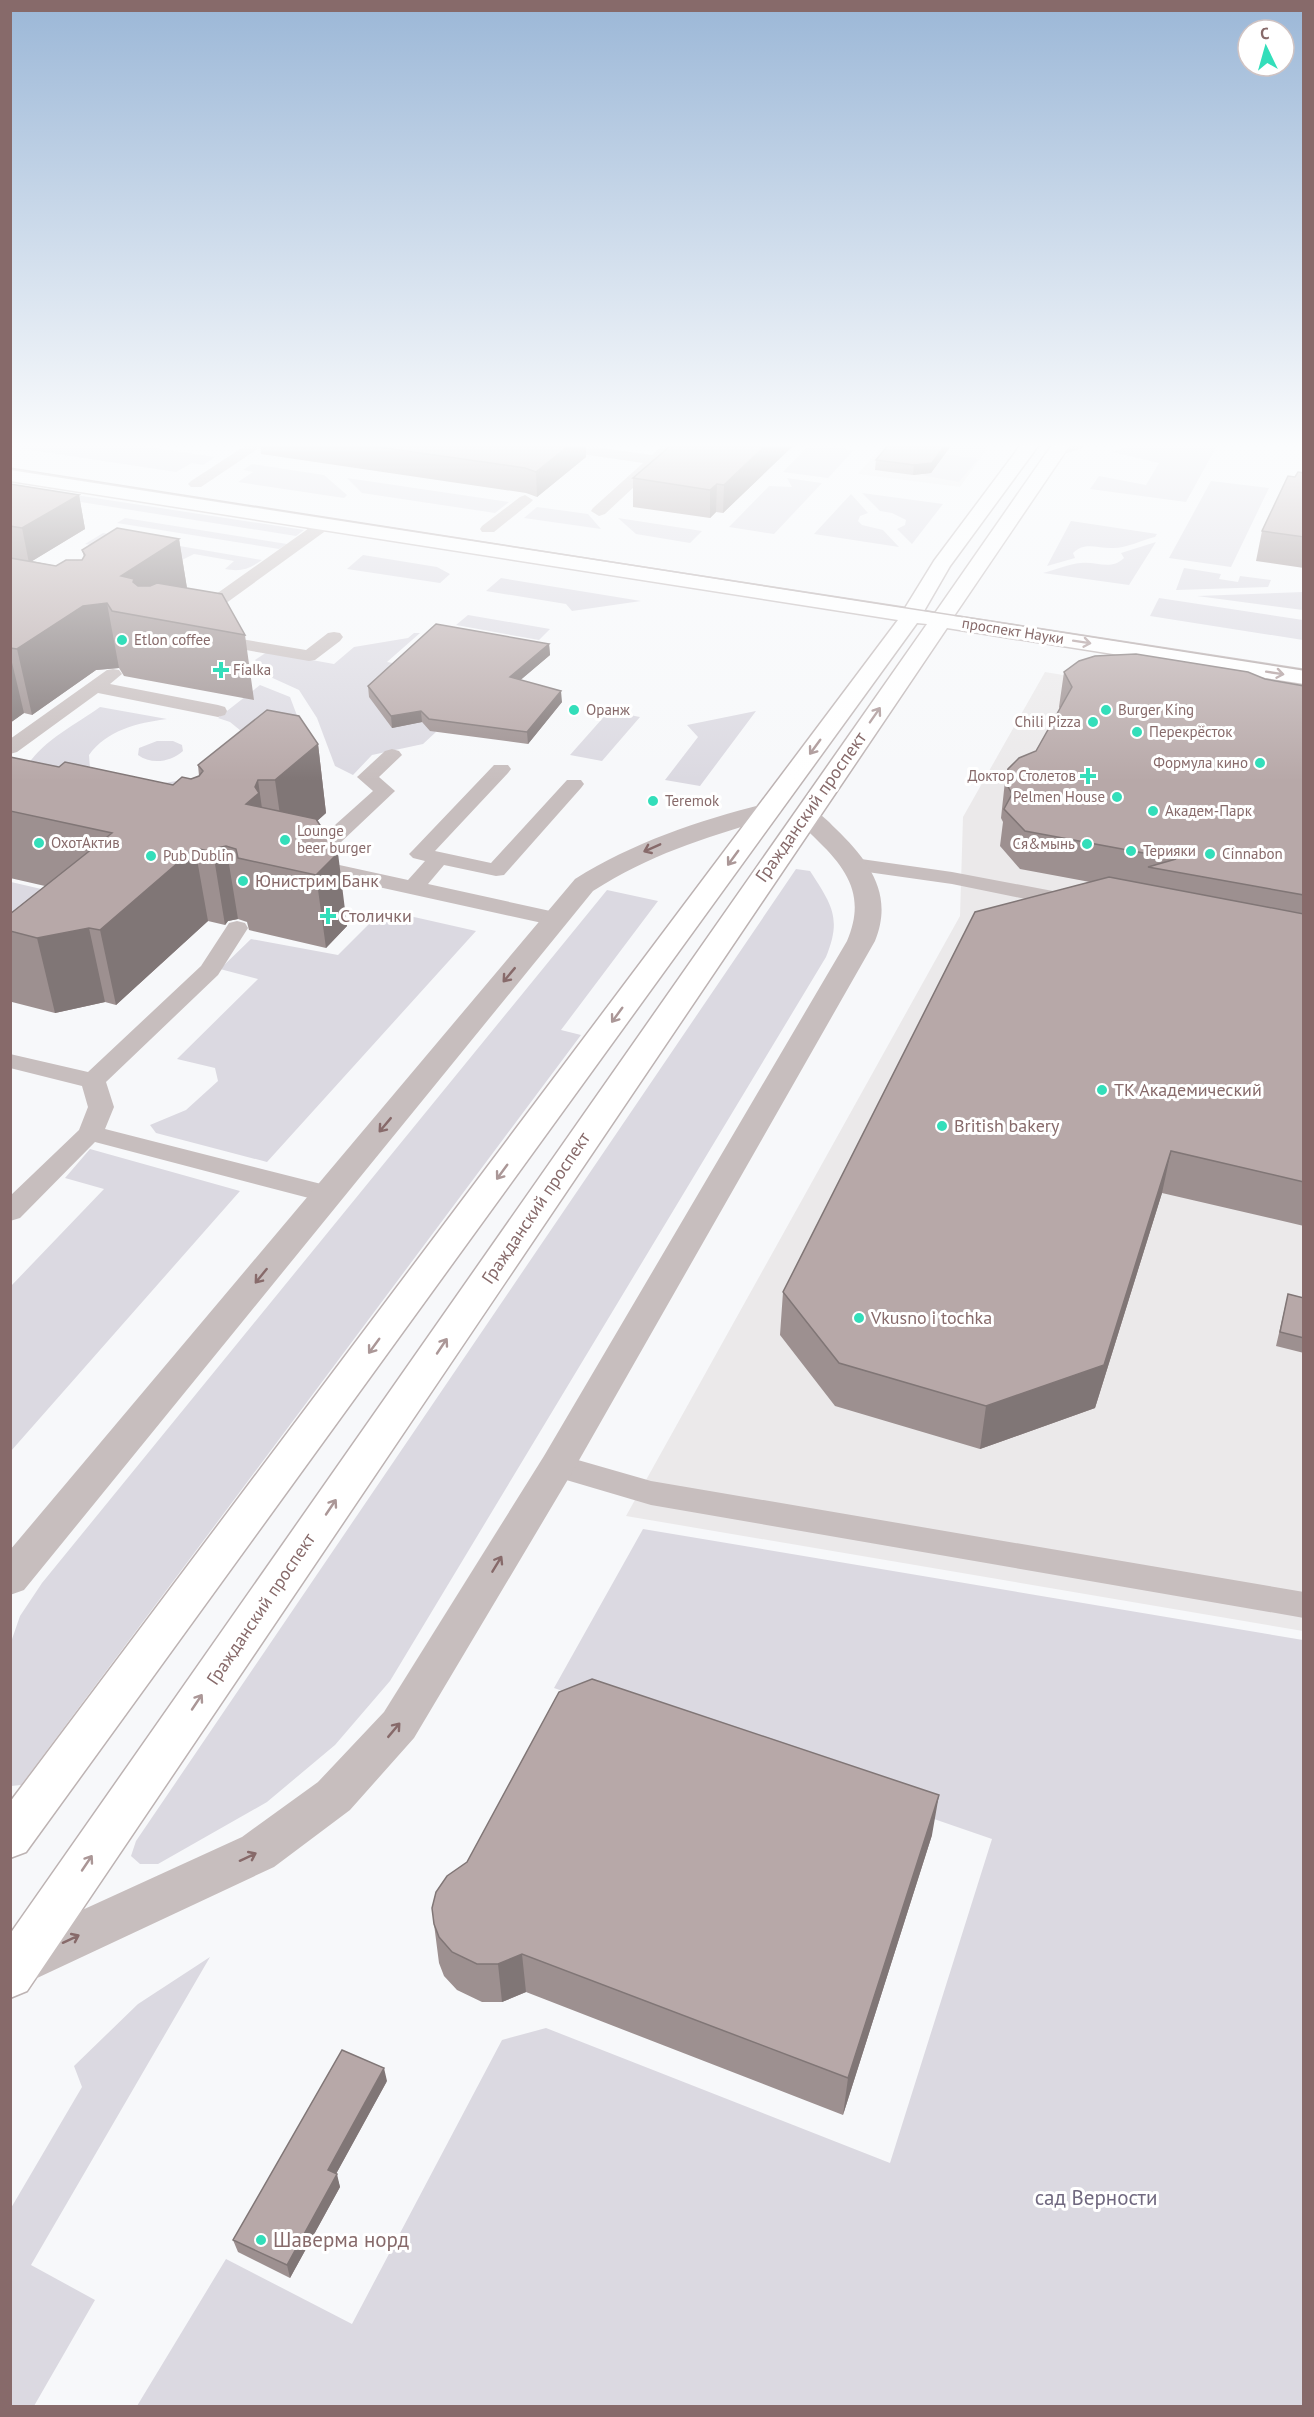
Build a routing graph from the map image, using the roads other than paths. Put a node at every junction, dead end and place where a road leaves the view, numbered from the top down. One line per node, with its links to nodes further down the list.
1 (286, 555): 10 (lane)
2 (548, 555): 8 (main road, проспект Науки)
3 (948, 555): 8 (main road, Гражданский проспект)
4 (986, 555): 6 (main road, Гражданский проспект)
5 (902, 593): 8 (main road, проспект Науки)
6 (954, 601): 7 (main road, проспект Науки); 8 (main road, проспект Науки); 9 (main road, Гражданский проспект)
7 (977, 604)
8 (918, 606): 9 (main road, проспект Науки); 19 (main road, Гражданский проспект, one-way to 19)
9 (941, 620): 12 (main road, проспект Науки, one-way to 12); 20 (main road, Гражданский проспект, one-way to 9)
10 (334, 637)
11 (113, 674): 13 (lane)
12 (1304, 677)
13 (95, 687): 14 (lane); 15 (lane)
14 (218, 711)
15 (10, 748)
16 (392, 755): 23 (lane)
17 (501, 769): 21 (lane)
18 (574, 784): 21 (lane)
19 (768, 811): 25 (street, one-way to 25); 35 (main road, Гражданский проспект, one-way to 35)
20 (806, 815): 22 (street); 36 (main road, Гражданский проспект, one-way to 20)
21 (439, 858): 23 (lane)
22 (854, 864): 24 (lane); 32 (street)
23 (413, 888): 25 (lane)
24 (1094, 906)
25 (556, 919): 30 (street, one-way to 30)
26 (237, 928): 28 (lane)
27 (10, 1060): 28 (lane)
28 (93, 1082): 29 (lane)
29 (90, 1133): 30 (lane); 31 (lane)
30 (328, 1194): 33 (street, one-way to 33)
31 (10, 1212)
32 (557, 1466): 34 (lane); 36 (street, one-way to 32)
33 (10, 1579)
34 (1304, 1605)
35 (10, 1838)
36 (14, 1969)

